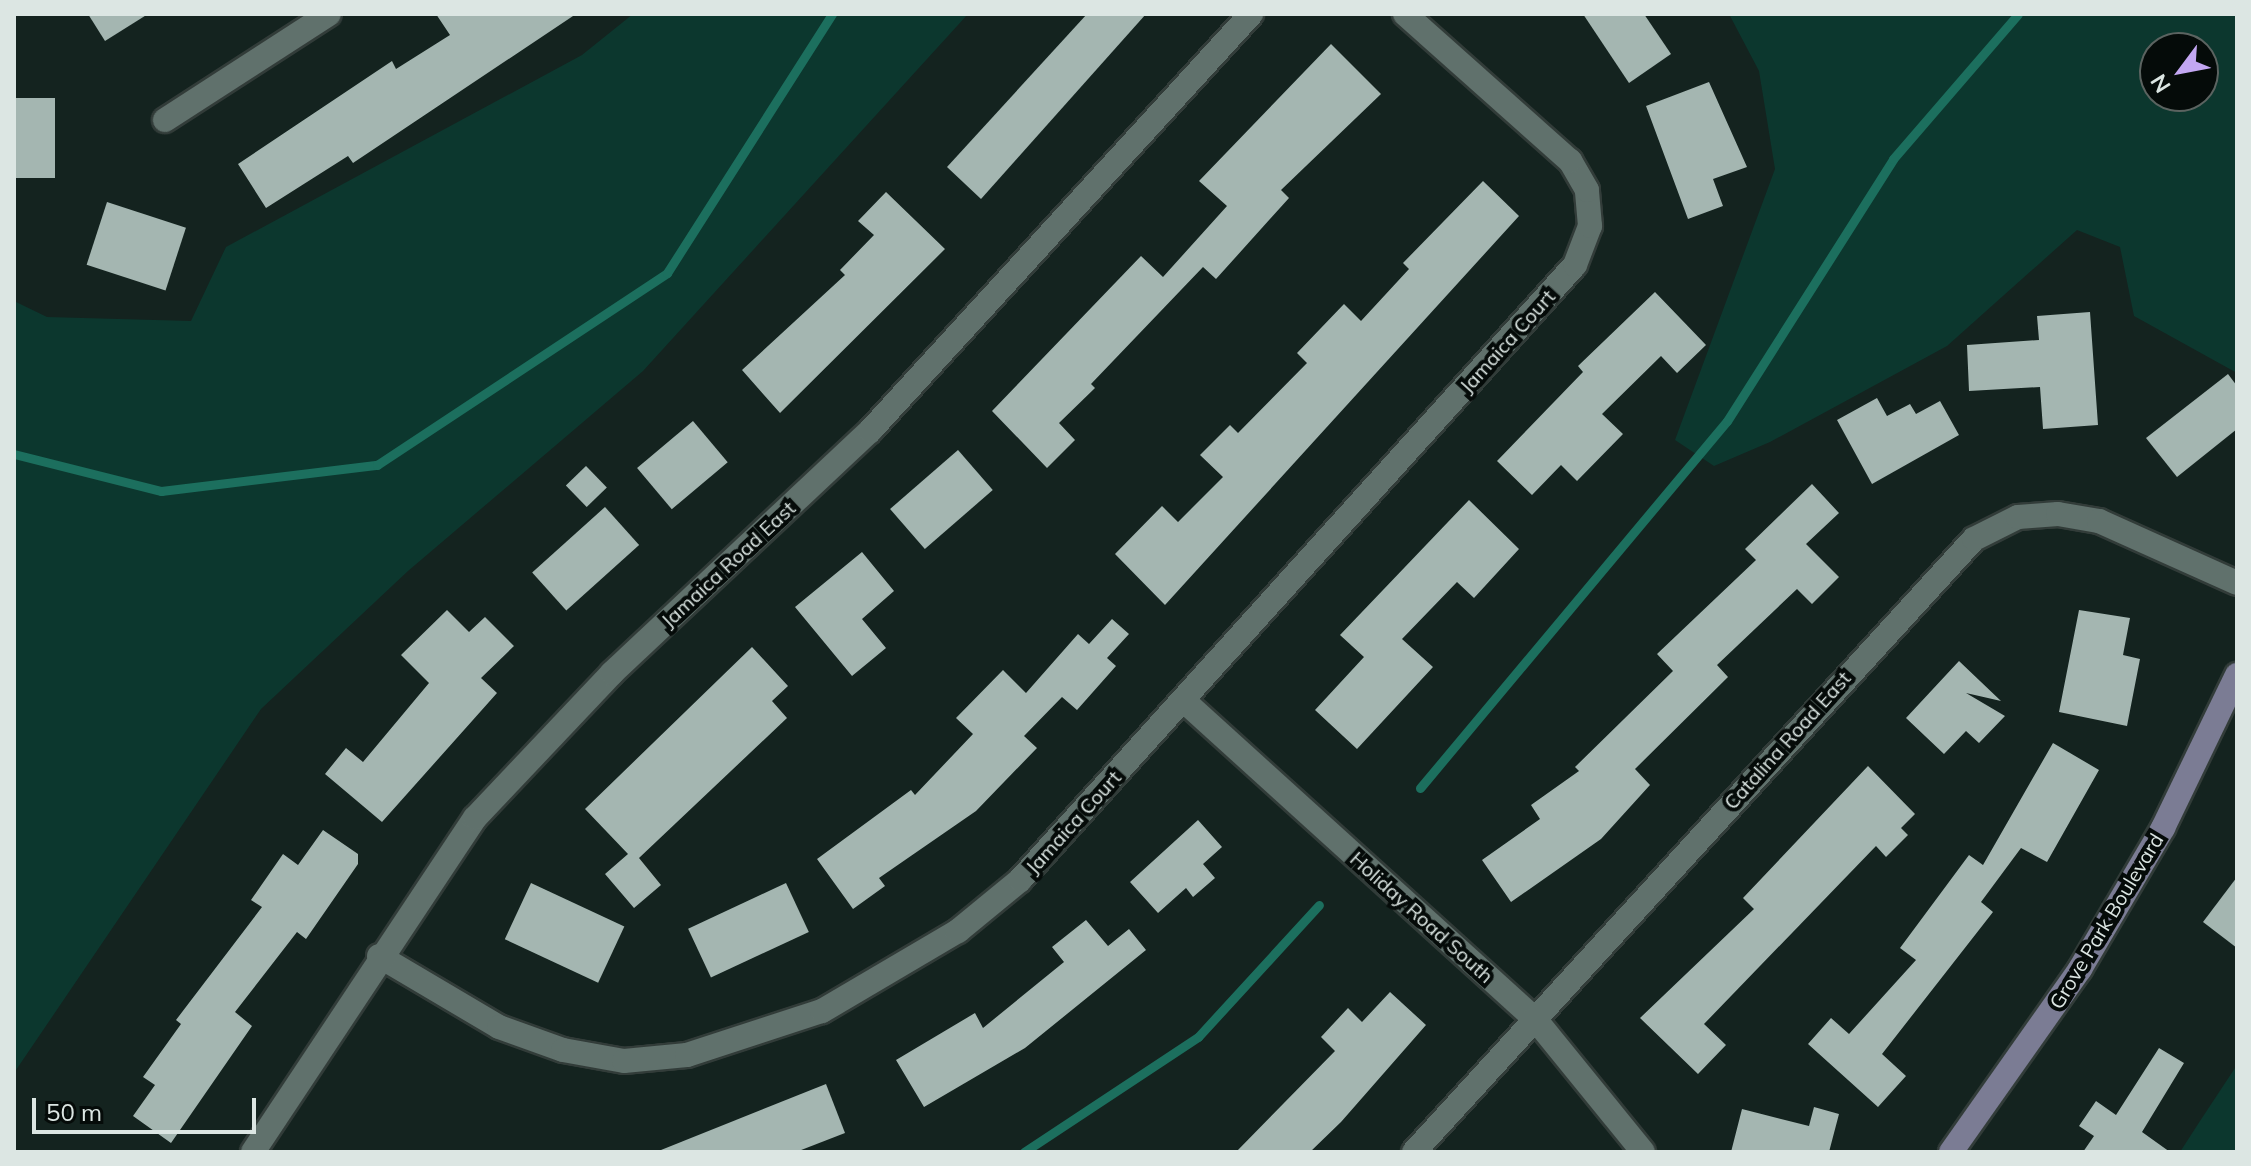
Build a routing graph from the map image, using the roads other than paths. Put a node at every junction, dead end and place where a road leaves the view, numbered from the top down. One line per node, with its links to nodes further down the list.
1 (329, 14): 4 (street)
2 (1251, 14): 8 (street, Jamaica Road East)
3 (1405, 14): 7 (street, Jamaica Court)
4 (165, 120)
5 (2237, 583): 9 (street, Catalina Road East)
6 (2237, 675): 13 (street, Grove Park Boulevard)
7 (1183, 700): 8 (street, Jamaica Court); 9 (street, Holiday Road South)
8 (379, 956): 10 (street, Jamaica Road East)
9 (1535, 1019): 11 (street, Catalina Road East); 12 (street, Holiday Road South)
10 (253, 1152)
11 (1414, 1152)
12 (1643, 1152)
13 (1951, 1152)

